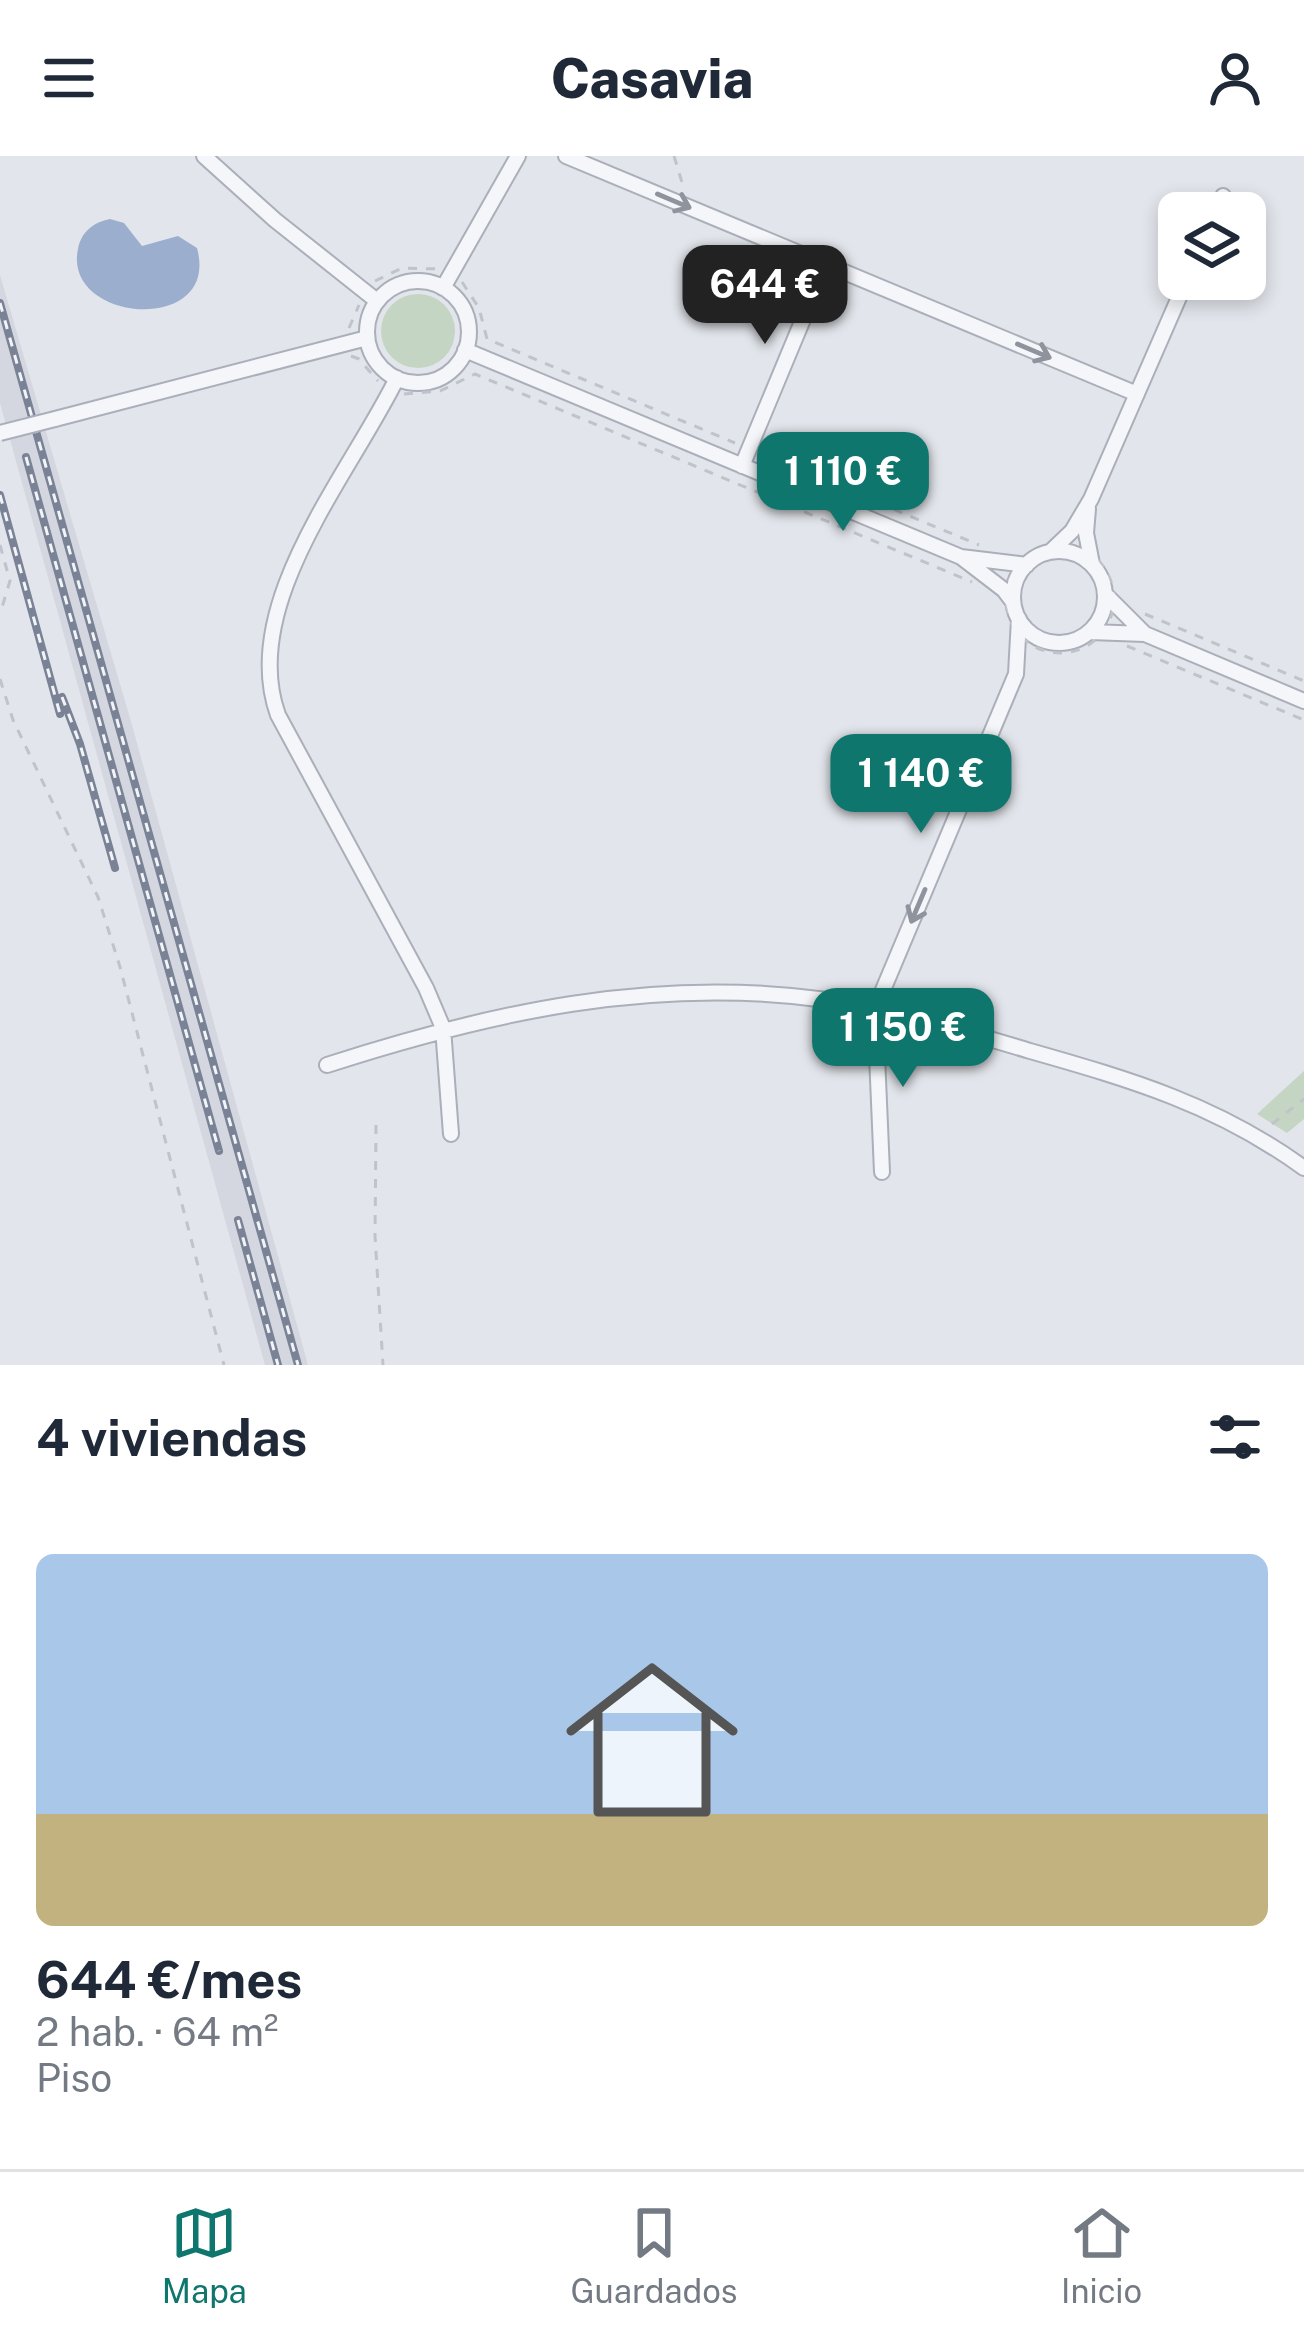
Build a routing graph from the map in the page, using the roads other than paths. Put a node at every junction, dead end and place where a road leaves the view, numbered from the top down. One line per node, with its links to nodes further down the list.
1 (204, 156): 7 (street)
2 (518, 156): 5 (street)
3 (566, 156): 4 (street, one-way to 4)
4 (826, 264): 11 (street, one-way to 11); 13 (street)
5 (443, 288): 7 (street); 9 (street)
6 (1177, 300): 11 (street)
7 (377, 301): 8 (street)
8 (367, 338): 10 (street); 12 (street, bridge)
9 (465, 350): 10 (street); 13 (street)
10 (397, 378): 26 (street)
11 (1137, 394): 14 (street)
12 (0, 433)
13 (742, 466): 16 (street)
14 (1091, 499): 15 (street); 18 (street)
15 (1055, 548): 17 (street); 18 (street)
16 (961, 557): 17 (street); 20 (street)
17 (1021, 559): 20 (street)
18 (1091, 559): 19 (street)
19 (1112, 595): 22 (street); 23 (street)
20 (1006, 600): 21 (street)
21 (1019, 627): 23 (street); 25 (street, one-way to 25)
22 (1144, 634): 23 (street); 24 (street)
23 (1097, 638)
24 (1304, 700)
25 (875, 1009): 26 (street); 29 (street); 30 (street)
26 (442, 1028): 27 (street); 28 (street)
27 (327, 1066)
28 (451, 1134)
29 (1304, 1168)
30 (882, 1172)

